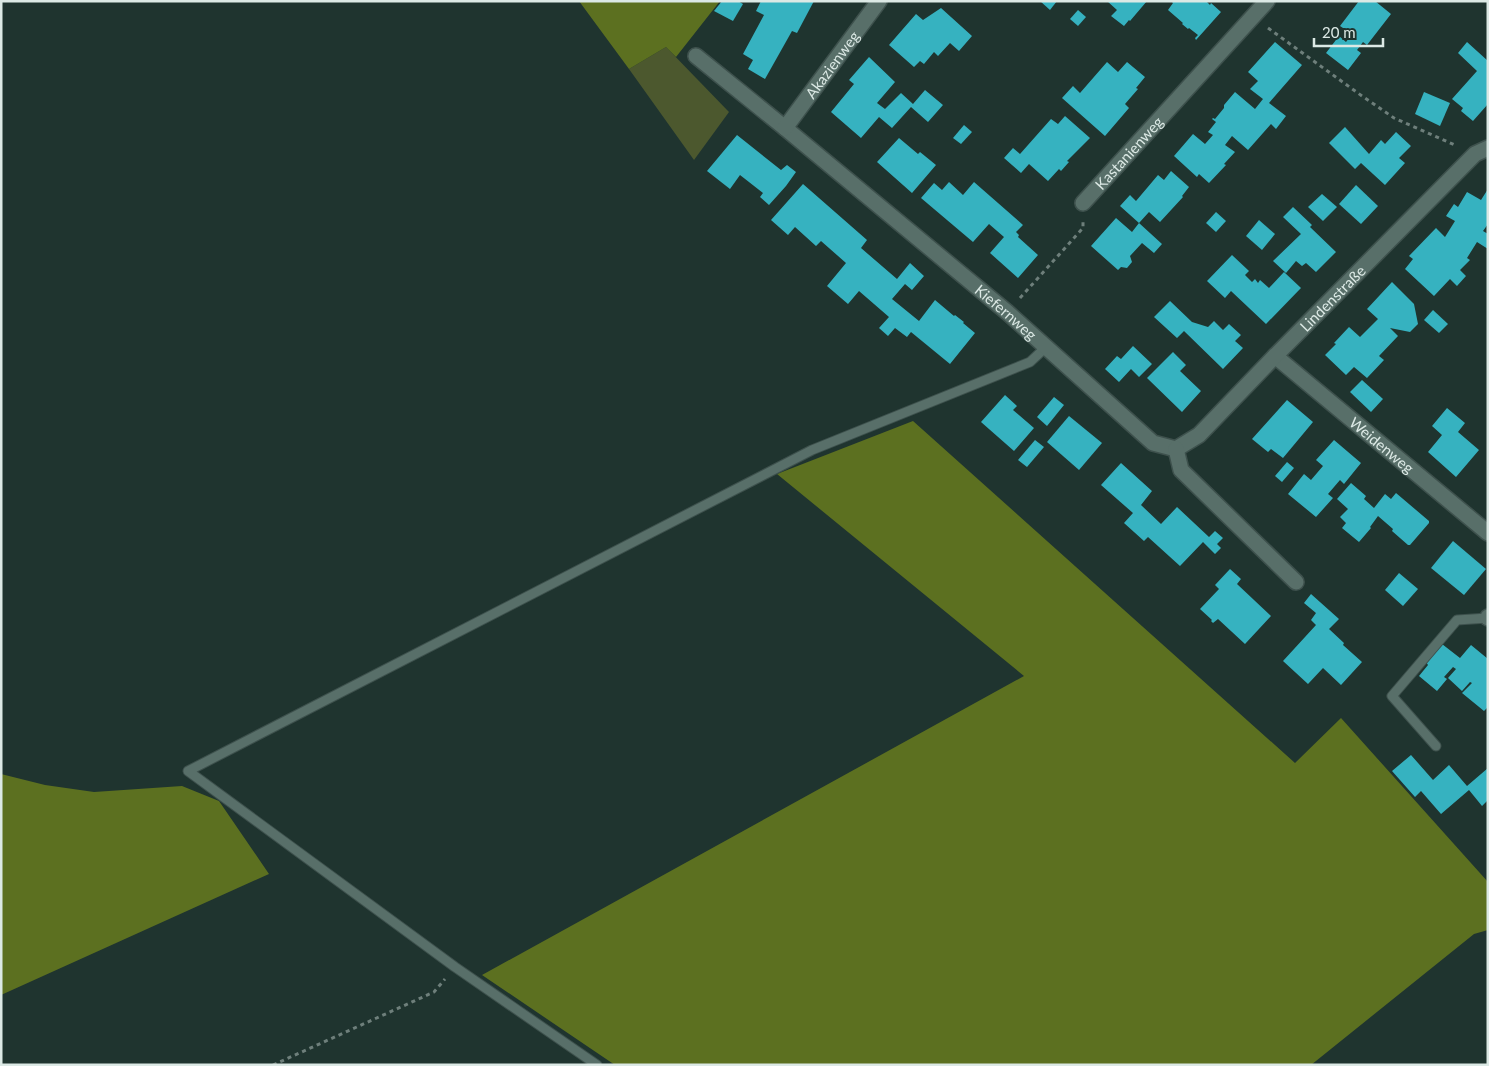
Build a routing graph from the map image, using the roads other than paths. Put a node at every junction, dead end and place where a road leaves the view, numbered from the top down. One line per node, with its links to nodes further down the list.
1 (879, 1): 4 (street, Akazienweg)
2 (1267, 1): 6 (street, Kastanienweg)
3 (696, 56): 4 (street, Kiefernweg)
4 (785, 128): 7 (street, Kiefernweg)
5 (1481, 151): 8 (street, Lindenstraße)
6 (1083, 203)
7 (1045, 348): 9 (street, Kiefernweg); 14 (lane)
8 (1275, 356): 9 (street, Lindenstraße); 10 (street, Weidenweg)
9 (1176, 448): 11 (street)
10 (1488, 533)
11 (1296, 582)
12 (1488, 617): 13 (lane)
13 (1436, 746)
14 (597, 1065)

